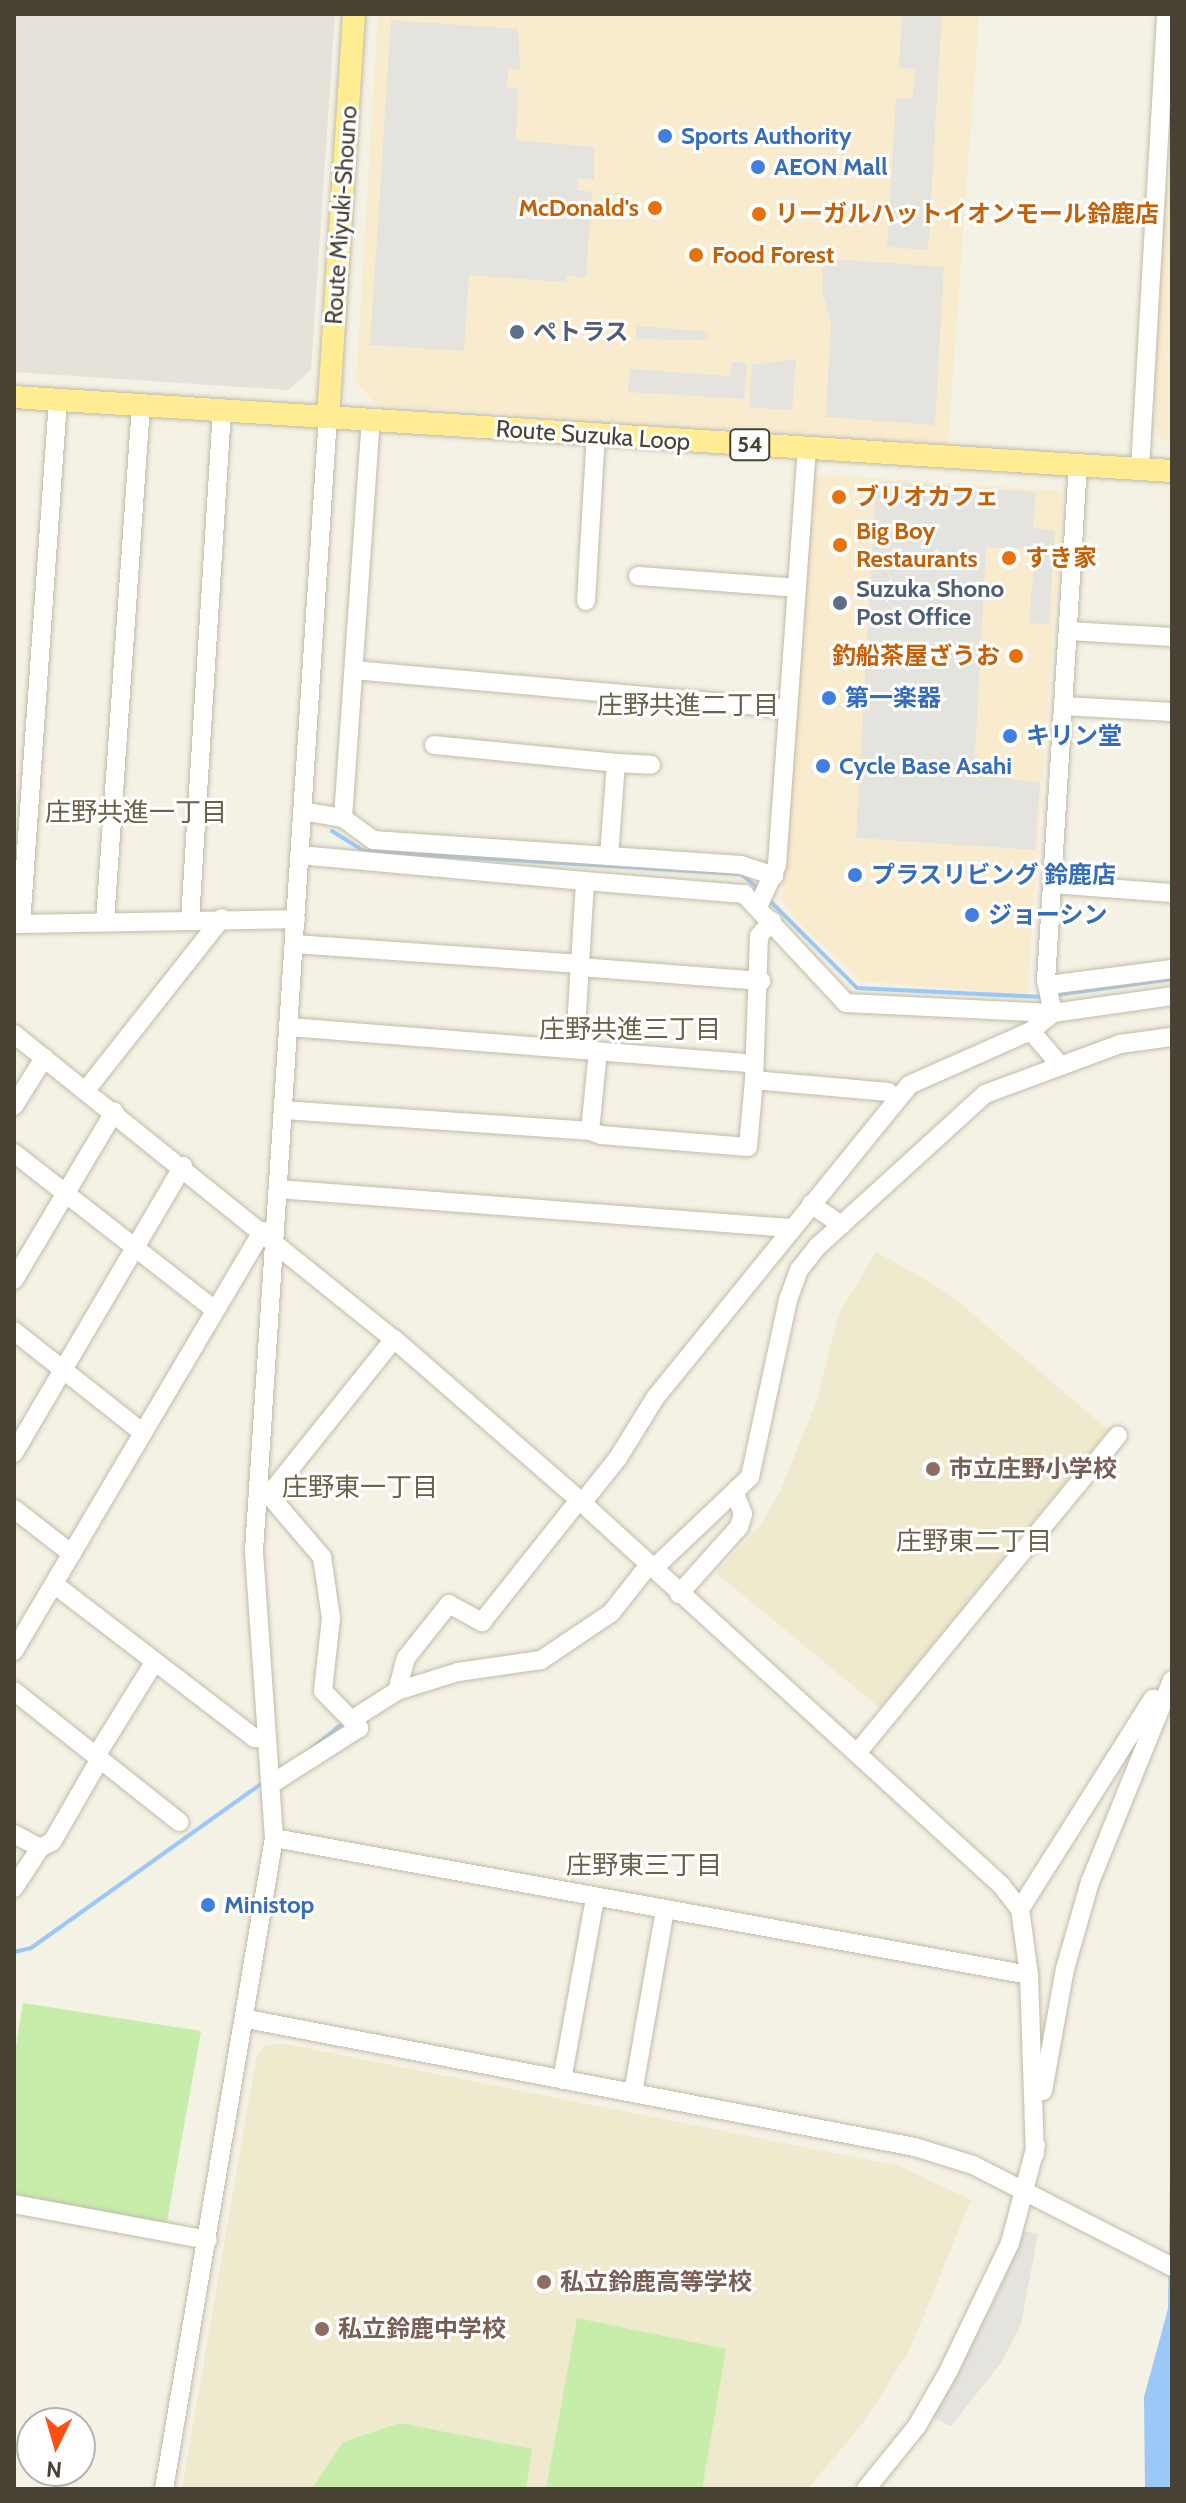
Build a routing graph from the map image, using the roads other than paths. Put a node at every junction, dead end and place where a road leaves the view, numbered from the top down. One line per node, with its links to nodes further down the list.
1 (354, 14): 7 (main road, Route Miyuki-Shouno)
2 (1166, 14): 12 (street)
3 (14, 397): 4 (main road, Route Suzuka Loop / 54)
4 (58, 400): 5 (main road, Route Suzuka Loop / 54); 41 (street)
5 (141, 405): 6 (main road, Route Suzuka Loop / 54); 39 (street)
6 (222, 410): 7 (main road, Route Suzuka Loop / 54); 38 (street)
7 (328, 417): 8 (main road, Route Suzuka Loop / 54); 26 (street)
8 (371, 419): 9 (main road, Route Suzuka Loop / 54); 19 (street)
9 (596, 435): 10 (main road, Route Suzuka Loop / 54); 16 (street)
10 (807, 449): 11 (main road, Route Suzuka Loop / 54); 15 (street)
11 (1078, 464): 12 (main road, Route Suzuka Loop / 54); 17 (street)
12 (1140, 468): 13 (main road, Route Suzuka Loop / 54)
13 (1172, 471)
14 (638, 576): 15 (street)
15 (797, 588): 21 (street)
16 (586, 601)
17 (1068, 631): 18 (street); 20 (street)
18 (1172, 637)
19 (354, 670): 21 (street); 27 (street)
20 (1063, 706): 22 (street); 33 (street)
21 (788, 709): 31 (street)
22 (1172, 712)
23 (434, 745): 24 (street)
24 (616, 763): 25 (street); 29 (street)
25 (651, 765)
26 (302, 811): 27 (street); 28 (street)
27 (343, 818): 30 (street)
28 (299, 855): 30 (street); 37 (street)
29 (609, 856): 30 (street); 31 (street)
30 (551, 865): 32 (street)
31 (774, 876): 35 (street)
32 (585, 881): 35 (street); 43 (street)
33 (1052, 884): 34 (street); 46 (street)
34 (1172, 893)
35 (758, 907): 40 (street)
36 (222, 918): 37 (street); 38 (street); 57 (street)
37 (296, 919): 42 (street)
38 (190, 920): 39 (street)
39 (105, 921): 41 (street)
40 (772, 921): 45 (street); 48 (street)
41 (18, 924)
42 (294, 944): 43 (street); 49 (street)
43 (580, 965): 45 (street); 53 (street)
44 (1172, 969): 46 (street)
45 (761, 981): 56 (street)
46 (1049, 985): 48 (street)
47 (1172, 996): 48 (street)
48 (1052, 1011): 50 (street)
49 (289, 1027): 53 (street); 60 (street)
50 (1031, 1031): 55 (street); 67 (street)
51 (14, 1034): 54 (street)
52 (1172, 1037): 55 (street)
53 (594, 1051): 56 (street); 62 (street)
54 (44, 1058): 57 (street); 59 (street)
55 (1059, 1064): 68 (street)
56 (754, 1072): 58 (street); 62 (street)
57 (86, 1090): 61 (street)
58 (888, 1092)
59 (14, 1106)
60 (283, 1110): 62 (street); 65 (street)
61 (114, 1112): 64 (street); 66 (street)
62 (590, 1131)
63 (14, 1153): 66 (street)
64 (183, 1166): 70 (street); 71 (street)
65 (278, 1189): 69 (street); 70 (street)
66 (65, 1192): 71 (street); 72 (street)
67 (811, 1204): 68 (street); 69 (street)
68 (841, 1225): 81 (street)
69 (791, 1228): 82 (street)
70 (269, 1237): 73 (street); 75 (street); 80 (street)
71 (134, 1247): 73 (street); 76 (street)
72 (14, 1280)
73 (215, 1310): 77 (street)
74 (14, 1331): 76 (street)
75 (394, 1339): 80 (street); 82 (street)
76 (63, 1371): 77 (street); 79 (street)
77 (143, 1433): 84 (street)
78 (1118, 1435): 95 (street)
79 (14, 1453)
80 (263, 1494): 93 (street); 94 (street)
81 (738, 1499): 85 (street); 87 (street)
82 (581, 1502): 85 (street); 92 (street)
83 (14, 1509): 84 (street)
84 (72, 1554): 86 (street)
85 (654, 1570): 87 (street); 92 (street)
86 (54, 1584): 88 (street); 89 (street)
87 (679, 1594): 95 (street)
88 (14, 1651)
89 (154, 1663): 94 (street); 96 (street)
90 (1170, 1684): 105 (street); 110 (street)
91 (14, 1691): 96 (street)
92 (397, 1691): 93 (street)
93 (356, 1723): 97 (street)
94 (267, 1739): 97 (street)
95 (857, 1753): 105 (street)
96 (98, 1757): 98 (street); 101 (street)
97 (273, 1783): 100 (street)
98 (179, 1822)
99 (14, 1834): 101 (street)
100 (274, 1838): 103 (street); 107 (street)
101 (40, 1848): 102 (street)
102 (14, 1888)
103 (595, 1898): 104 (street); 108 (street)
104 (665, 1909): 106 (street); 109 (street)
105 (1020, 1909): 106 (street)
106 (1029, 1975): 110 (street)
107 (247, 2019): 108 (street); 113 (street)
108 (562, 2080): 109 (street)
109 (633, 2093): 111 (street)
110 (1035, 2154): 111 (street)
111 (1026, 2194): 114 (street); 116 (street)
112 (14, 2204): 113 (street)
113 (208, 2240): 115 (street)
114 (1172, 2267)
115 (164, 2489)
116 (866, 2489)

